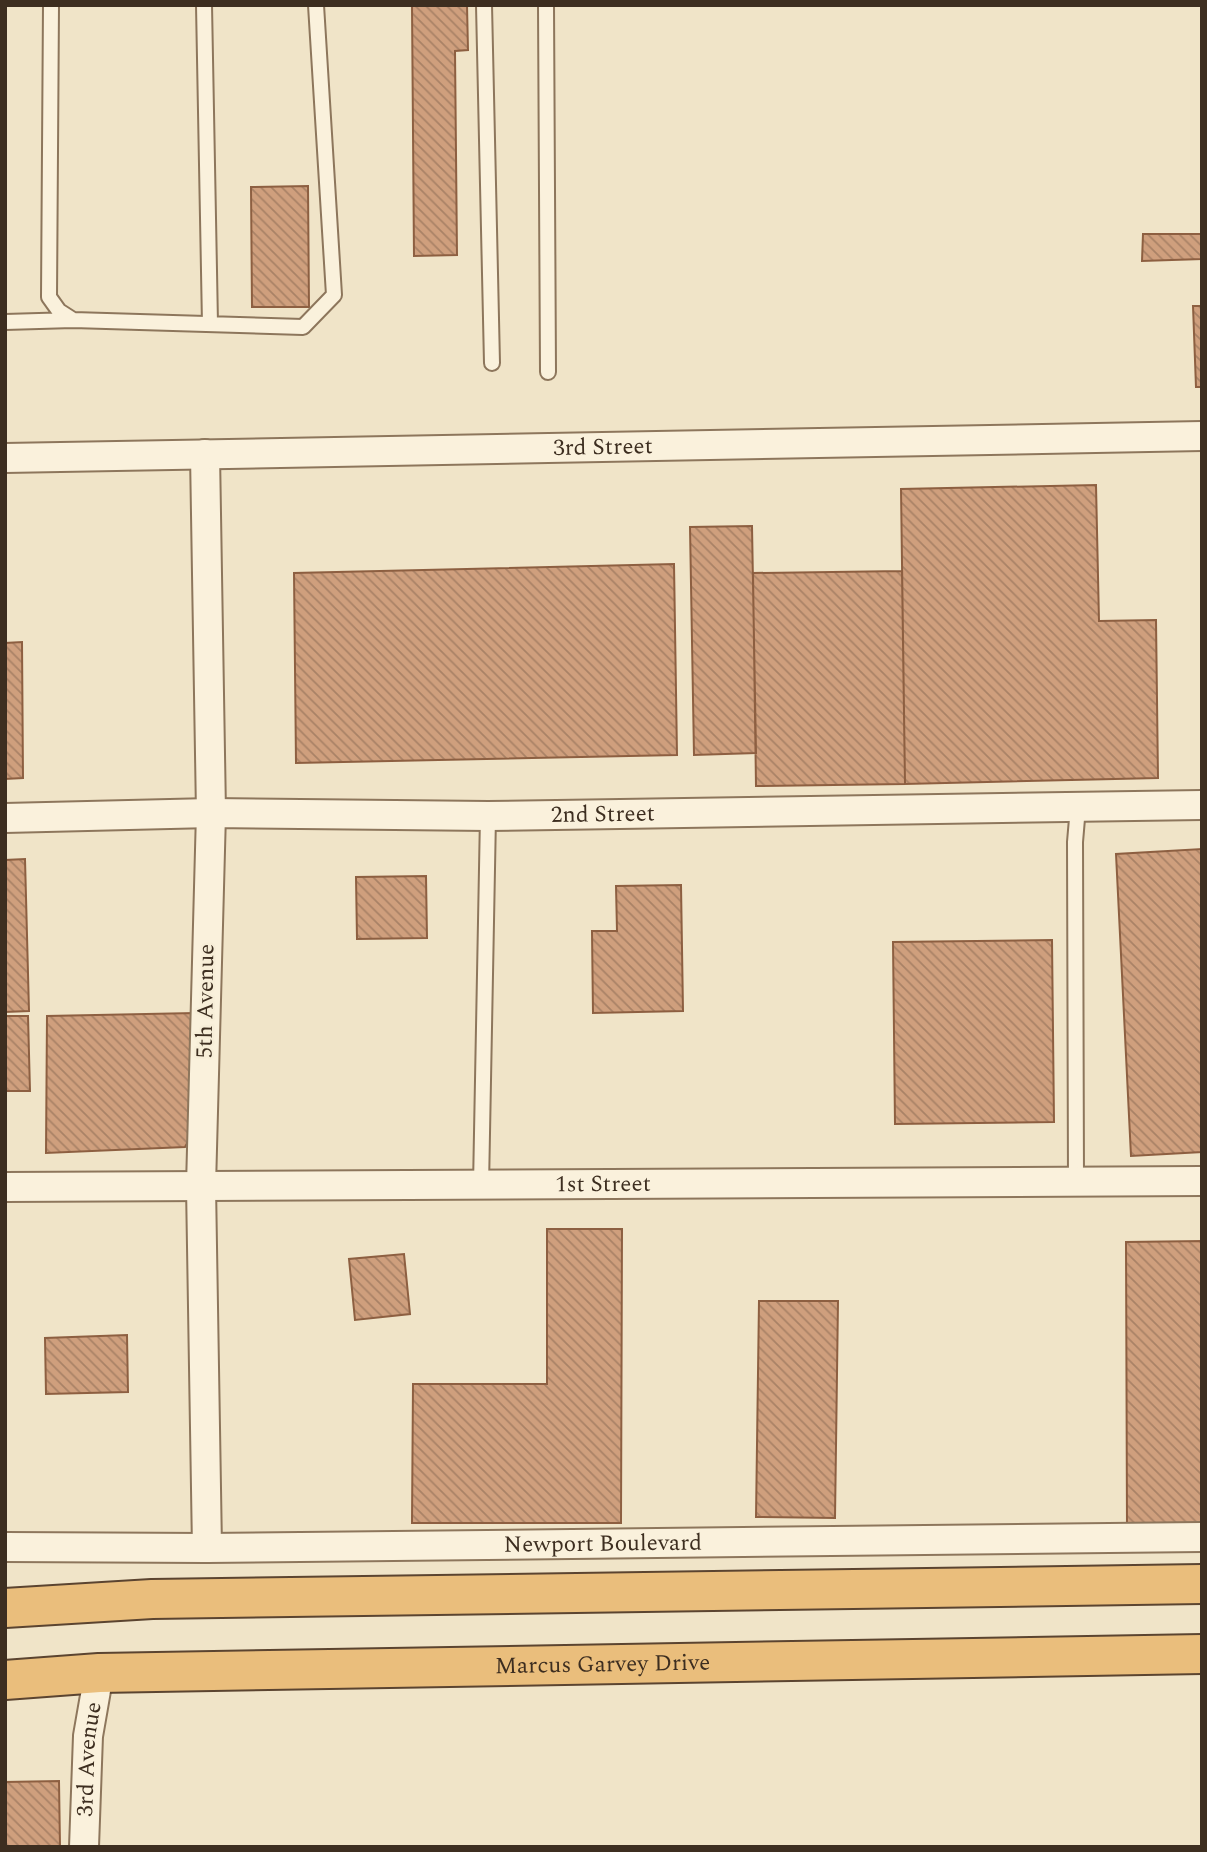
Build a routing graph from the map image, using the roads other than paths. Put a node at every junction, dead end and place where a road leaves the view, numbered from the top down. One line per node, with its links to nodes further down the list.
1 (51, 5): 6 (lane)
2 (204, 5): 8 (lane)
3 (316, 5): 8 (lane)
4 (484, 5): 9 (lane)
5 (546, 5): 10 (lane)
6 (73, 320): 7 (lane); 8 (lane)
7 (5, 322)
8 (210, 324)
9 (492, 363)
10 (548, 372)
11 (1202, 436): 12 (street, 3rd Street)
12 (205, 454): 13 (street, 3rd Street); 16 (street, 5th Avenue)
13 (5, 458)
14 (1202, 805): 15 (street, 2nd Street)
15 (1078, 807): 17 (street, 2nd Street); 20 (lane)
16 (211, 813): 17 (street, 2nd Street); 18 (street, 2nd Street); 21 (street, 5th Avenue)
17 (488, 816): 22 (lane)
18 (5, 818)
19 (1202, 1181): 20 (street, 1st Street)
20 (1076, 1182): 22 (street, 1st Street)
21 (201, 1185): 22 (street, 1st Street); 23 (street, 1st Street); 26 (street, 5th Avenue)
22 (481, 1186)
23 (5, 1187)
24 (1202, 1537): 26 (street, Newport Boulevard)
25 (5, 1547): 26 (street, Newport Boulevard)
26 (207, 1548)
27 (1202, 1584): 28 (highway)
28 (5, 1608)
29 (1202, 1654): 30 (highway, Marcus Garvey Drive)
30 (99, 1673): 31 (highway, Marcus Garvey Drive); 32 (street, 3rd Avenue)
31 (5, 1681)
32 (84, 1847)

